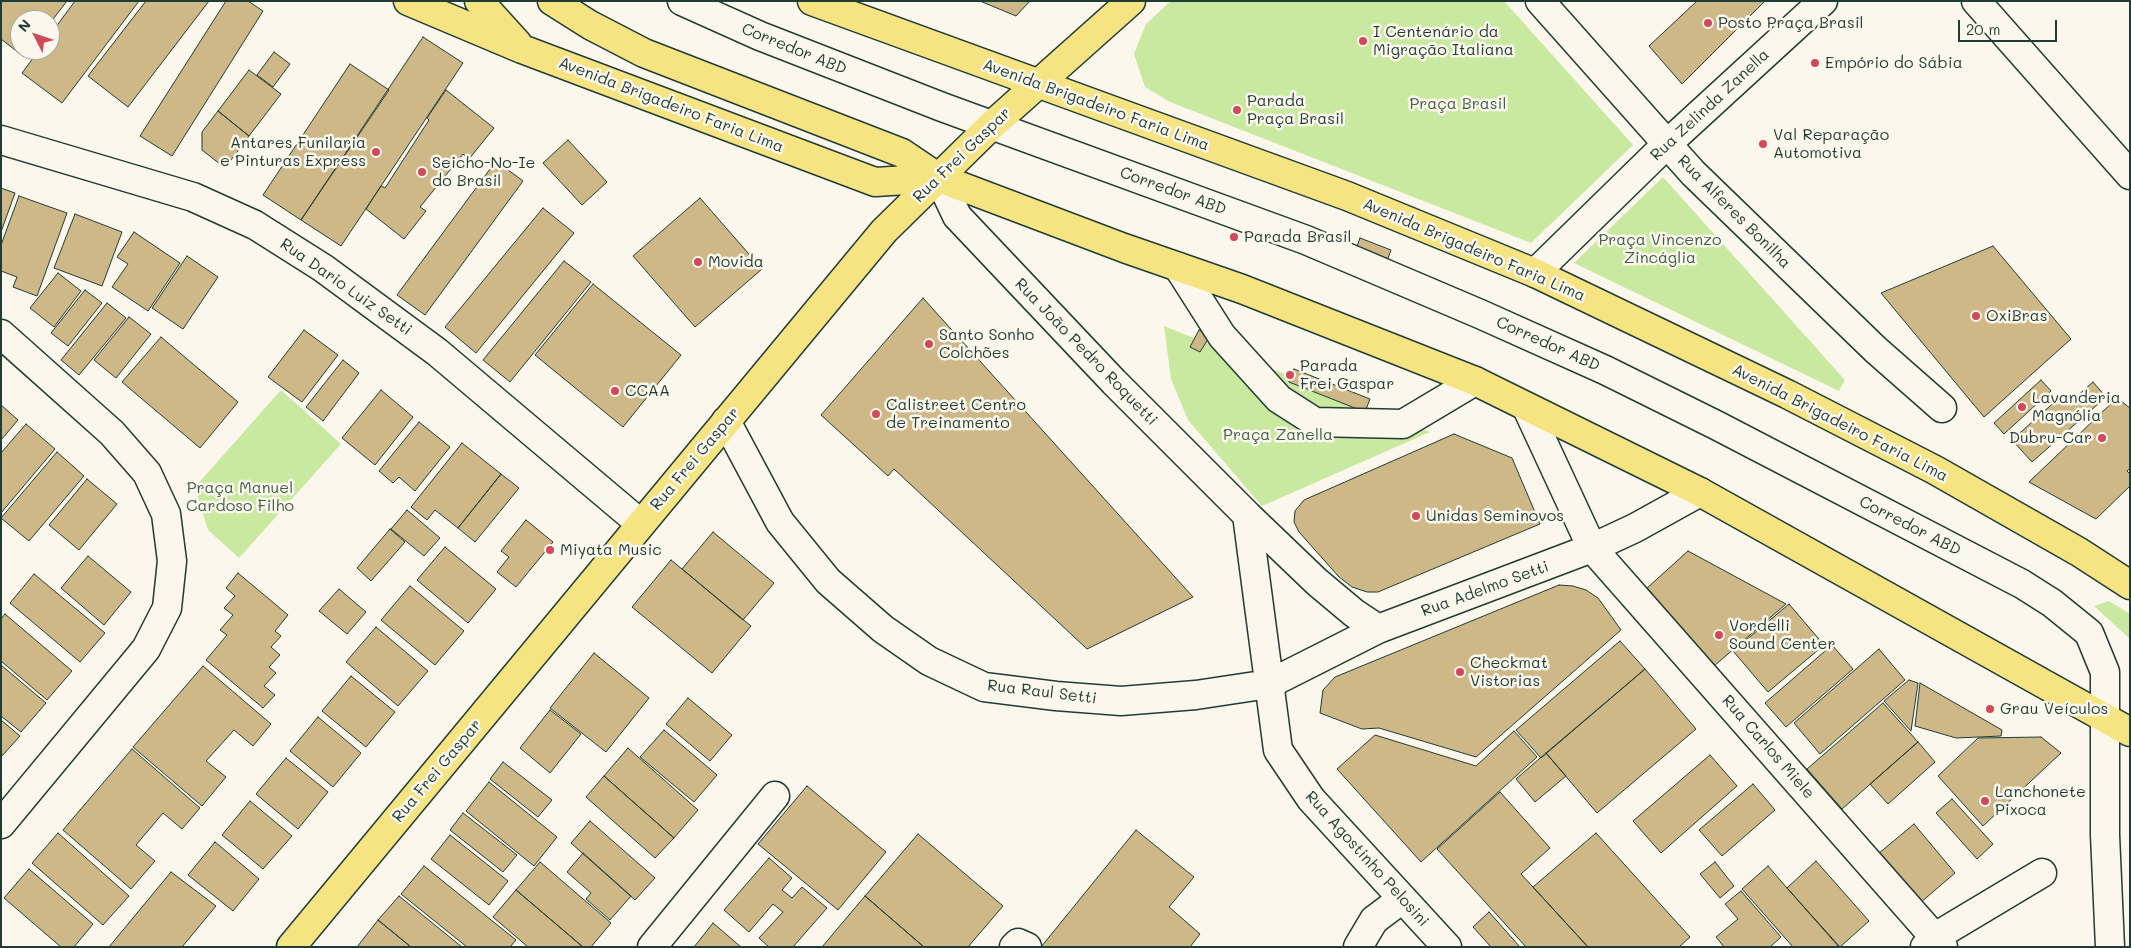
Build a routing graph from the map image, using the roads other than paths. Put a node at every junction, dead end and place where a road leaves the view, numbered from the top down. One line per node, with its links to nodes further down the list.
1 (408, 1): 10 (main road, Avenida Brigadeiro Faria Lima)
2 (479, 1): 10 (main road)
3 (552, 1): 16 (main road, Avenida Brigadeiro Faria Lima)
4 (682, 1): 12 (street, Corredor ABD)
5 (812, 1): 11 (main road, Avenida Brigadeiro Faria Lima)
6 (1131, 1): 11 (main road, Rua Frei Gaspar)
7 (1540, 1): 14 (street, Rua Alferes Bonilha)
8 (1823, 1): 14 (street, Rua Zelinda Zanella)
9 (1976, 1): 15 (street)
10 (522, 50): 16 (main road, Avenida Brigadeiro Faria Lima)
11 (1038, 84): 12 (main road, Rua Frei Gaspar); 18 (main road, Avenida Brigadeiro Faria Lima)
12 (992, 125): 16 (main road, Rua Frei Gaspar); 31 (street, Corredor ABD)
13 (1, 140): 26 (street, Rua Dario Luiz Setti)
14 (1667, 144): 18 (street, Rua Zelinda Zanella); 22 (street, Rua Alferes Bonilha)
15 (2130, 175)
16 (939, 178): 17 (main road, Avenida Brigadeiro Faria Lima); 23 (main road, Rua Frei Gaspar); 25 (street, Rua João Pedro Roquetti)
17 (1178, 267): 20 (main road, Avenida Brigadeiro Faria Lima); 20 (street)
18 (1535, 273): 28 (main road, Avenida Brigadeiro Faria Lima)
19 (1, 334): 34 (street)
20 (1476, 381): 21 (main road, Avenida Brigadeiro Faria Lima)
21 (1527, 408): 24 (main road, Avenida Brigadeiro Faria Lima); 27 (street)
22 (1942, 408)
23 (726, 421): 26 (main road, Rua Frei Gaspar); 30 (street, Rua Raul Setti)
24 (1700, 492): 27 (street, Rua Adelmo Setti); 31 (main road, Avenida Brigadeiro Faria Lima)
25 (1247, 515): 29 (street, Rua João Pedro Roquetti); 30 (street)
26 (640, 524): 38 (main road, Rua Frei Gaspar)
27 (1592, 548): 29 (street, Rua Adelmo Setti); 37 (street, Rua Carlos Miele)
28 (2130, 585)
29 (1378, 629): 30 (street, Rua Adelmo Setti)
30 (1269, 684): 36 (street, Rua Agostinho Pelosini)
31 (2105, 718): 32 (main road, Avenida Brigadeiro Faria Lima); 44 (street, Corredor ABD)
32 (2130, 732)
33 (775, 796): 39 (street)
34 (1, 824)
35 (2042, 873): 37 (street)
36 (1402, 899): 42 (street); 43 (street, Rua Agostinho Pelosini)
37 (1934, 944)
38 (291, 947)
39 (652, 947)
40 (1014, 947): 41 (street)
41 (1028, 947)
42 (1358, 947)
43 (1447, 947)
44 (2110, 947)

